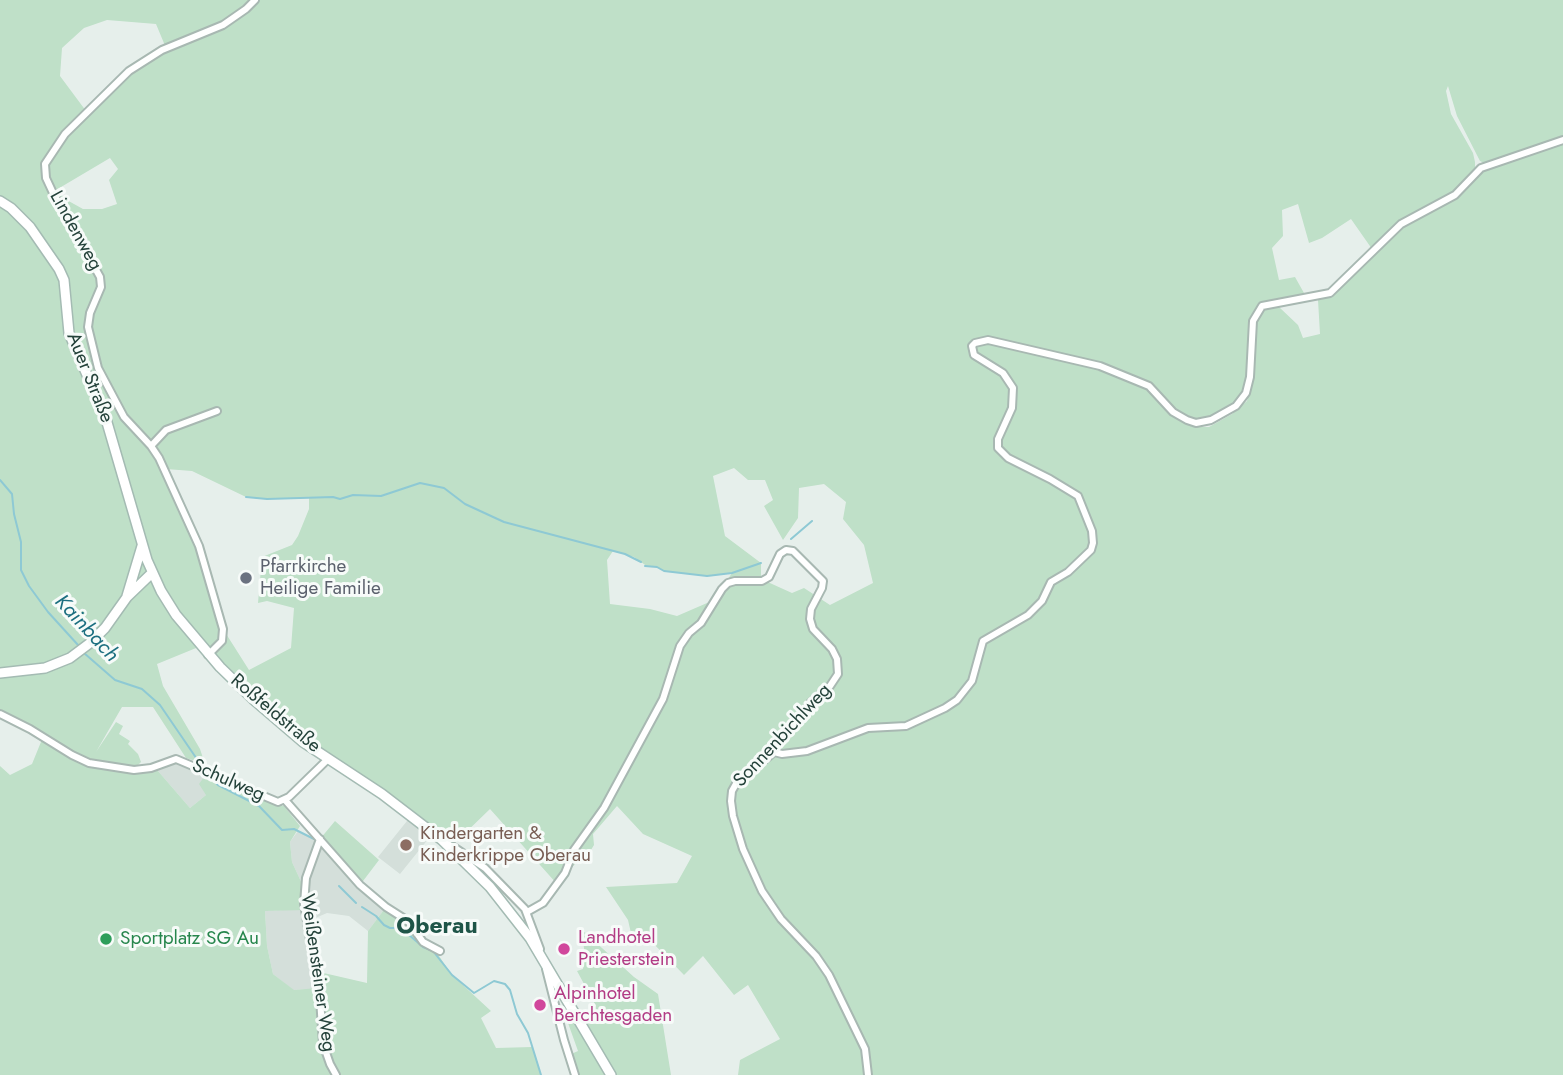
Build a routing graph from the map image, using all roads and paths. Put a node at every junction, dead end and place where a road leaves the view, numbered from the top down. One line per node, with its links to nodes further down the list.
1 (255, 0): 5 (street, Lindenweg)
2 (1563, 140): 15 (street)
3 (0, 201): 6 (main road, Auer Straße)
4 (217, 411): 5 (street)
5 (151, 446): 12 (street, Lindenweg)
6 (142, 544): 7 (main road, Auer Straße); 8 (main road)
7 (152, 573): 8 (main road); 9 (main road); 10 (main road, Roßfeldstraße)
8 (133, 575): 11 (main road)
9 (136, 588): 10 (main road); 11 (main road)
10 (161, 591): 12 (main road, Roßfeldstraße)
11 (127, 597): 13 (main road)
12 (208, 655): 16 (main road, Roßfeldstraße)
13 (0, 673)
14 (0, 714): 17 (street, Schulweg)
15 (774, 752): 20 (street, Sonnenbichlweg); 26 (street, Sonnenbichlweg)
16 (328, 759): 17 (street, Schulweg); 19 (main road, Roßfeldstraße)
17 (285, 800): 18 (street)
18 (320, 839): 21 (street); 23 (street, Weißensteiner Weg)
19 (442, 840): 20 (street, Roßfeldstraße); 22 (main road, Roßfeldstraße)
20 (527, 912): 22 (street, Roßfeldstraße)
21 (440, 951)
22 (544, 962): 24 (street); 25 (main road, Roßfeldstraße)
23 (337, 1075)
24 (575, 1075)
25 (611, 1075)
26 (867, 1075)

